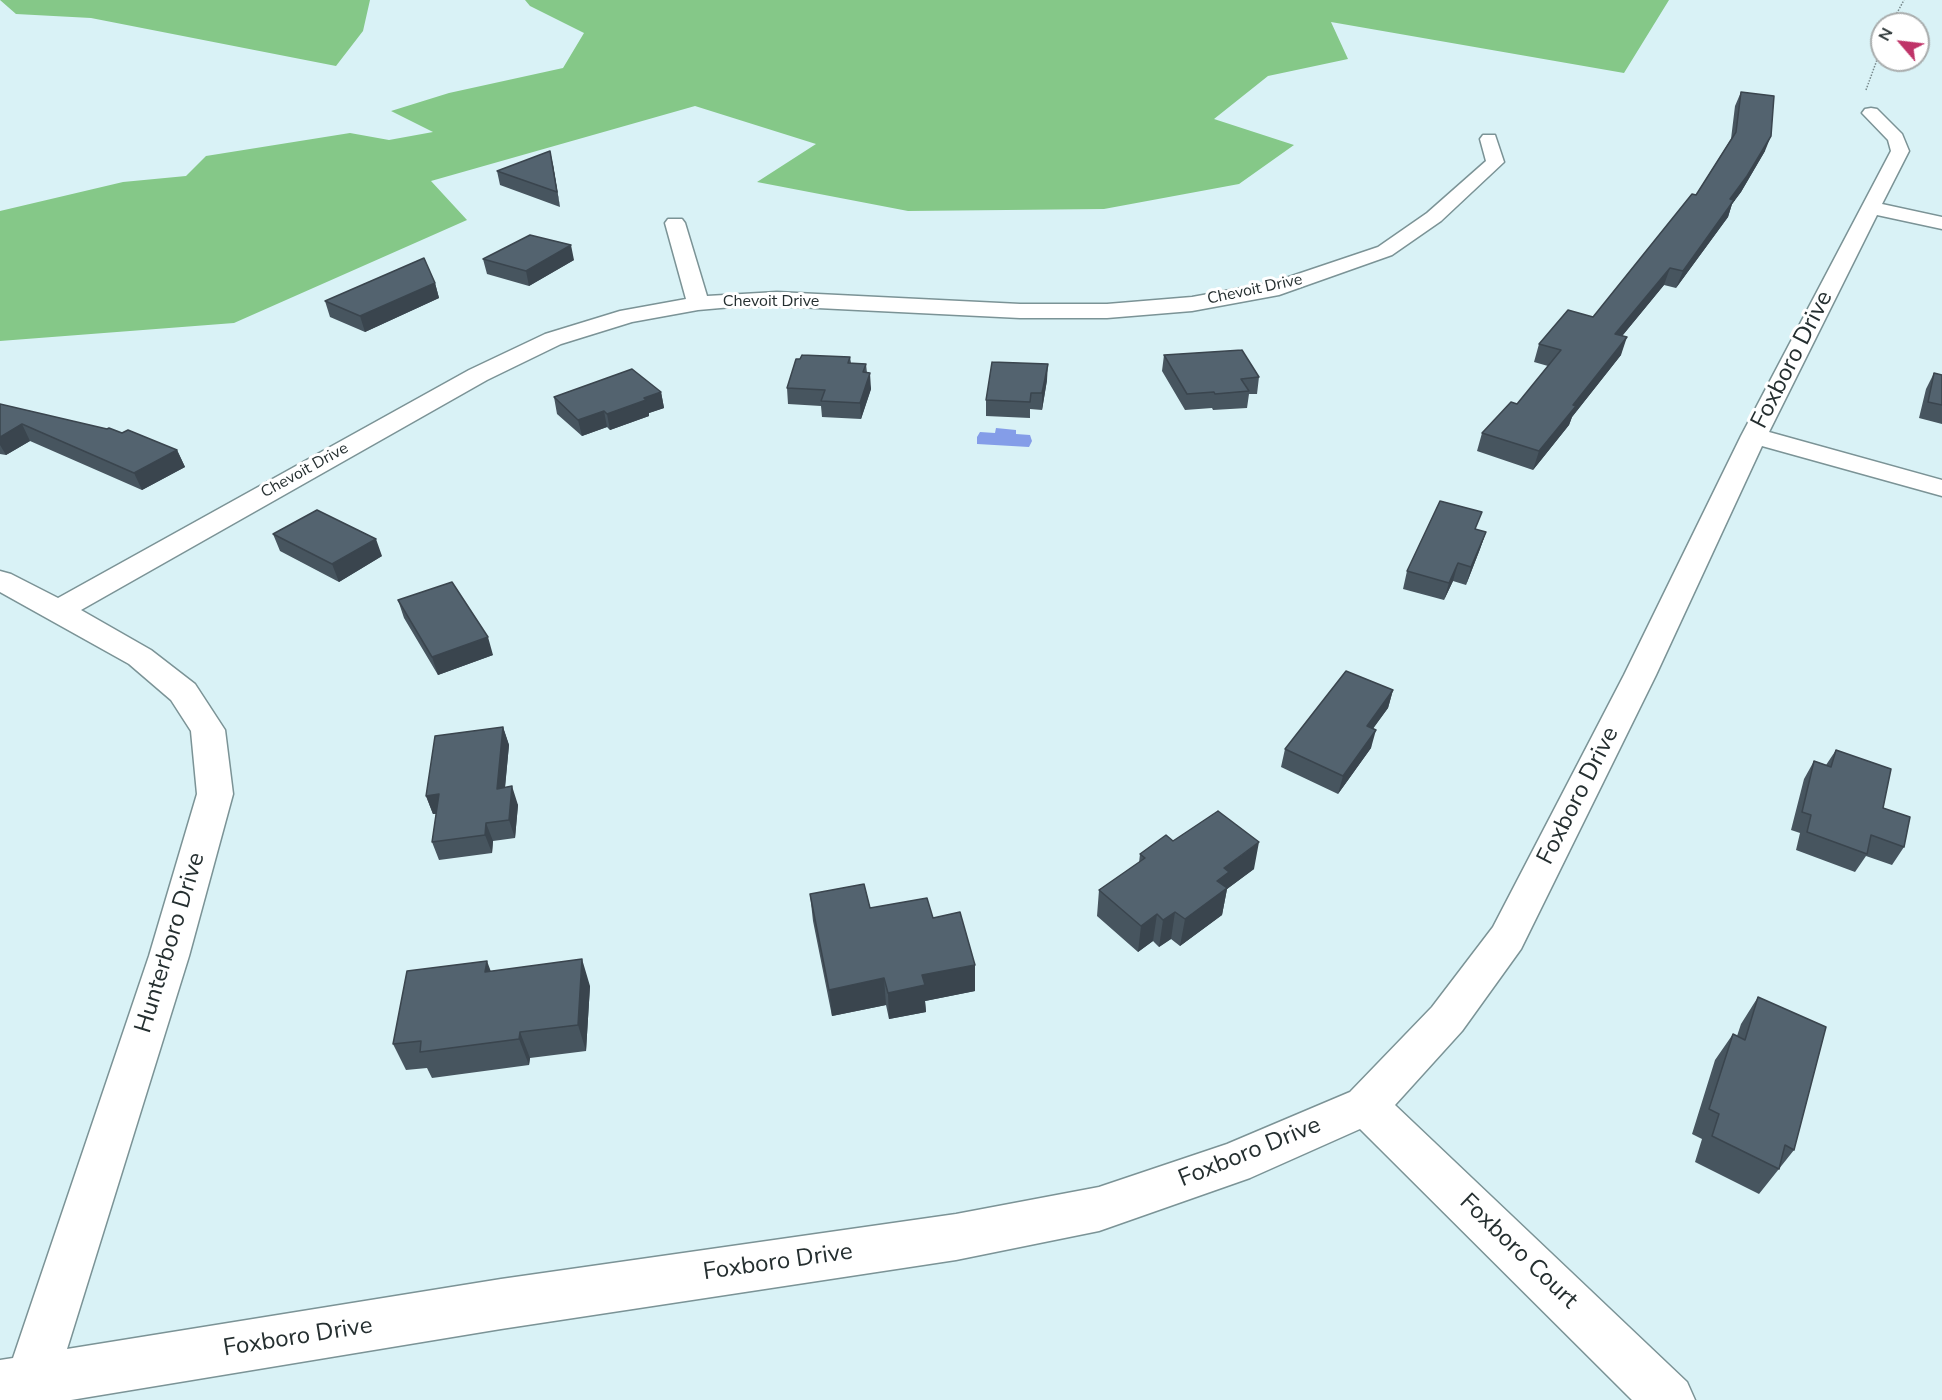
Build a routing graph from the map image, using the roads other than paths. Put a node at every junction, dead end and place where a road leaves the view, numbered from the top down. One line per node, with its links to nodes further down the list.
1 (1871, 113): 3 (street, Foxboro Drive)
2 (1489, 139): 6 (street, Chevoit Drive)
3 (1871, 208): 5 (street); 7 (street, Foxboro Drive)
4 (675, 223): 6 (street)
5 (1942, 223)
6 (698, 303): 10 (street, Chevoit Drive)
7 (1754, 436): 8 (street); 11 (street, Foxboro Drive)
8 (1942, 488)
9 (0, 580): 10 (street, Hunterboro Drive)
10 (58, 610): 12 (street, Hunterboro Drive)
11 (1366, 1106): 12 (street, Foxboro Drive); 13 (street, Foxboro Court)
12 (19, 1389)
13 (1669, 1400)

